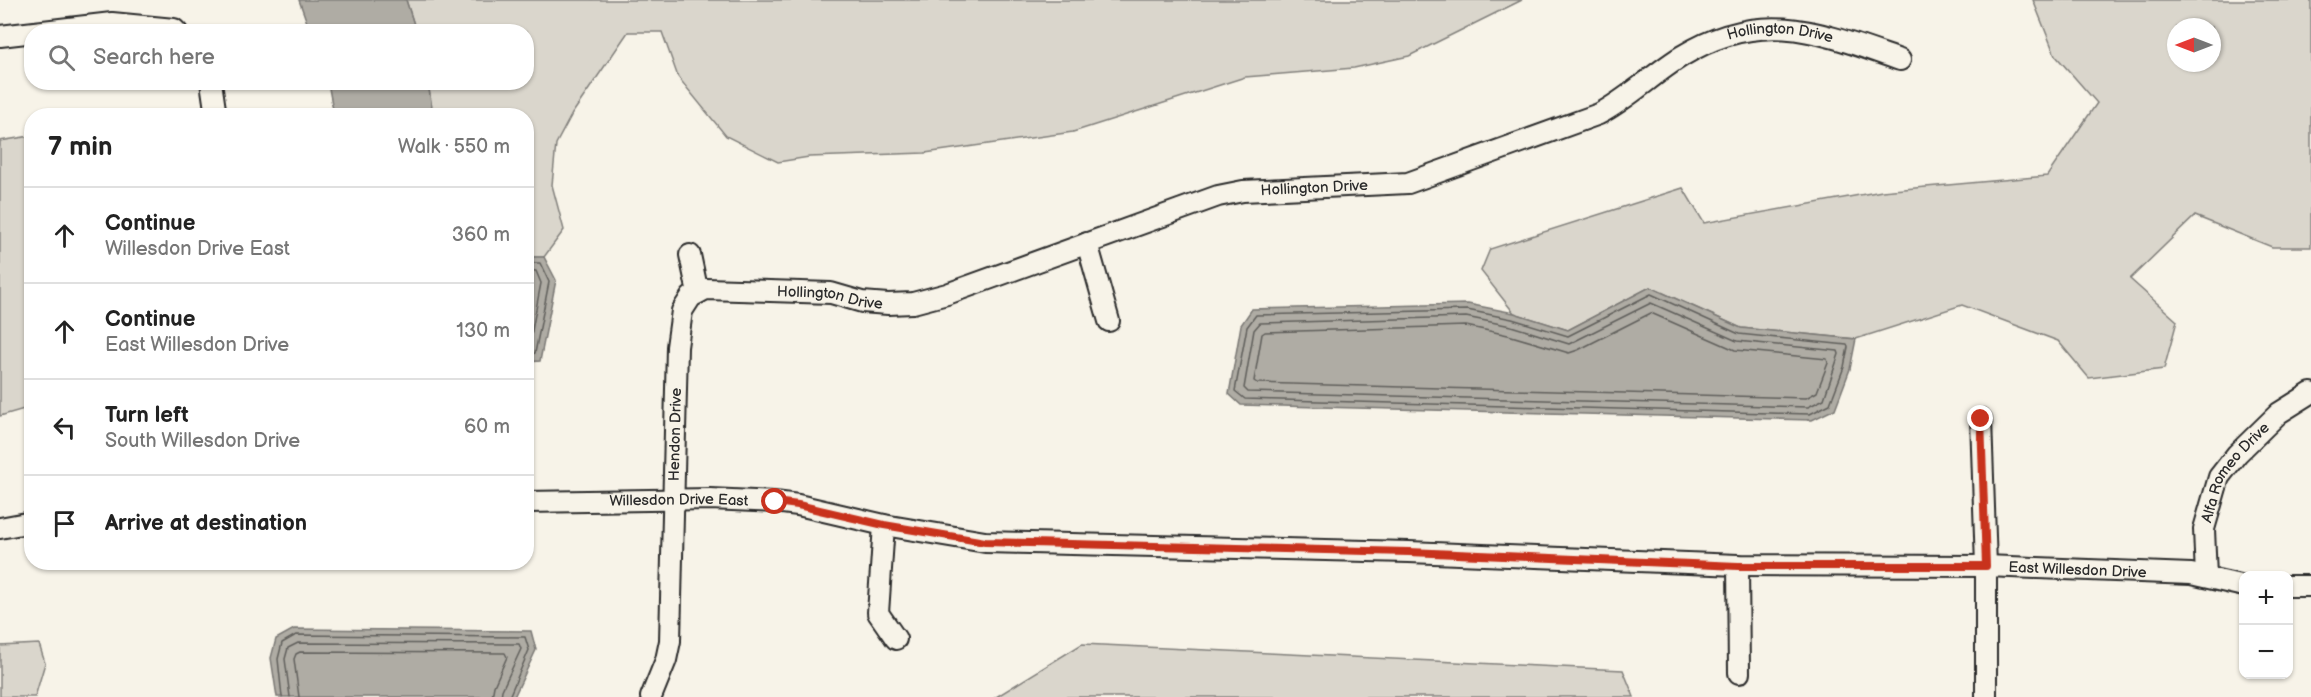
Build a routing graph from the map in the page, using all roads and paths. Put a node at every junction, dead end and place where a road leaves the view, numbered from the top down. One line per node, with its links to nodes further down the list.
1 (103, 24): 2 (street)
2 (121, 24)
3 (24, 33): 4 (street)
4 (0, 36)
5 (1900, 60): 8 (street, Hollington Drive)
6 (212, 90): 7 (street)
7 (215, 108)
8 (1087, 243): 10 (street, Hollington Drive); 11 (street)
9 (690, 255): 10 (street)
10 (702, 291): 14 (street, Hendon Drive)
11 (1109, 321)
12 (2311, 393): 22 (street, Alfa Romeo Drive)
13 (1981, 419): 21 (street)
14 (675, 499): 15 (street, Willesdon Drive East); 17 (street, Willesdon Drive East); 28 (street, Hendon Drive)
15 (534, 502)
16 (24, 524): 18 (street)
17 (884, 525): 19 (street, Willesdon Drive East); 26 (street)
18 (0, 528)
19 (1656, 562): 20 (street, East Willesdon Drive)
20 (1738, 566): 21 (street, East Willesdon Drive); 27 (street)
21 (1986, 566): 22 (street, East Willesdon Drive); 29 (street)
22 (2206, 577): 23 (street, East Willesdon Drive)
23 (2239, 585)
24 (2293, 586): 25 (street)
25 (2311, 586)
26 (896, 639)
27 (1739, 673)
28 (651, 697)
29 (1986, 697)

